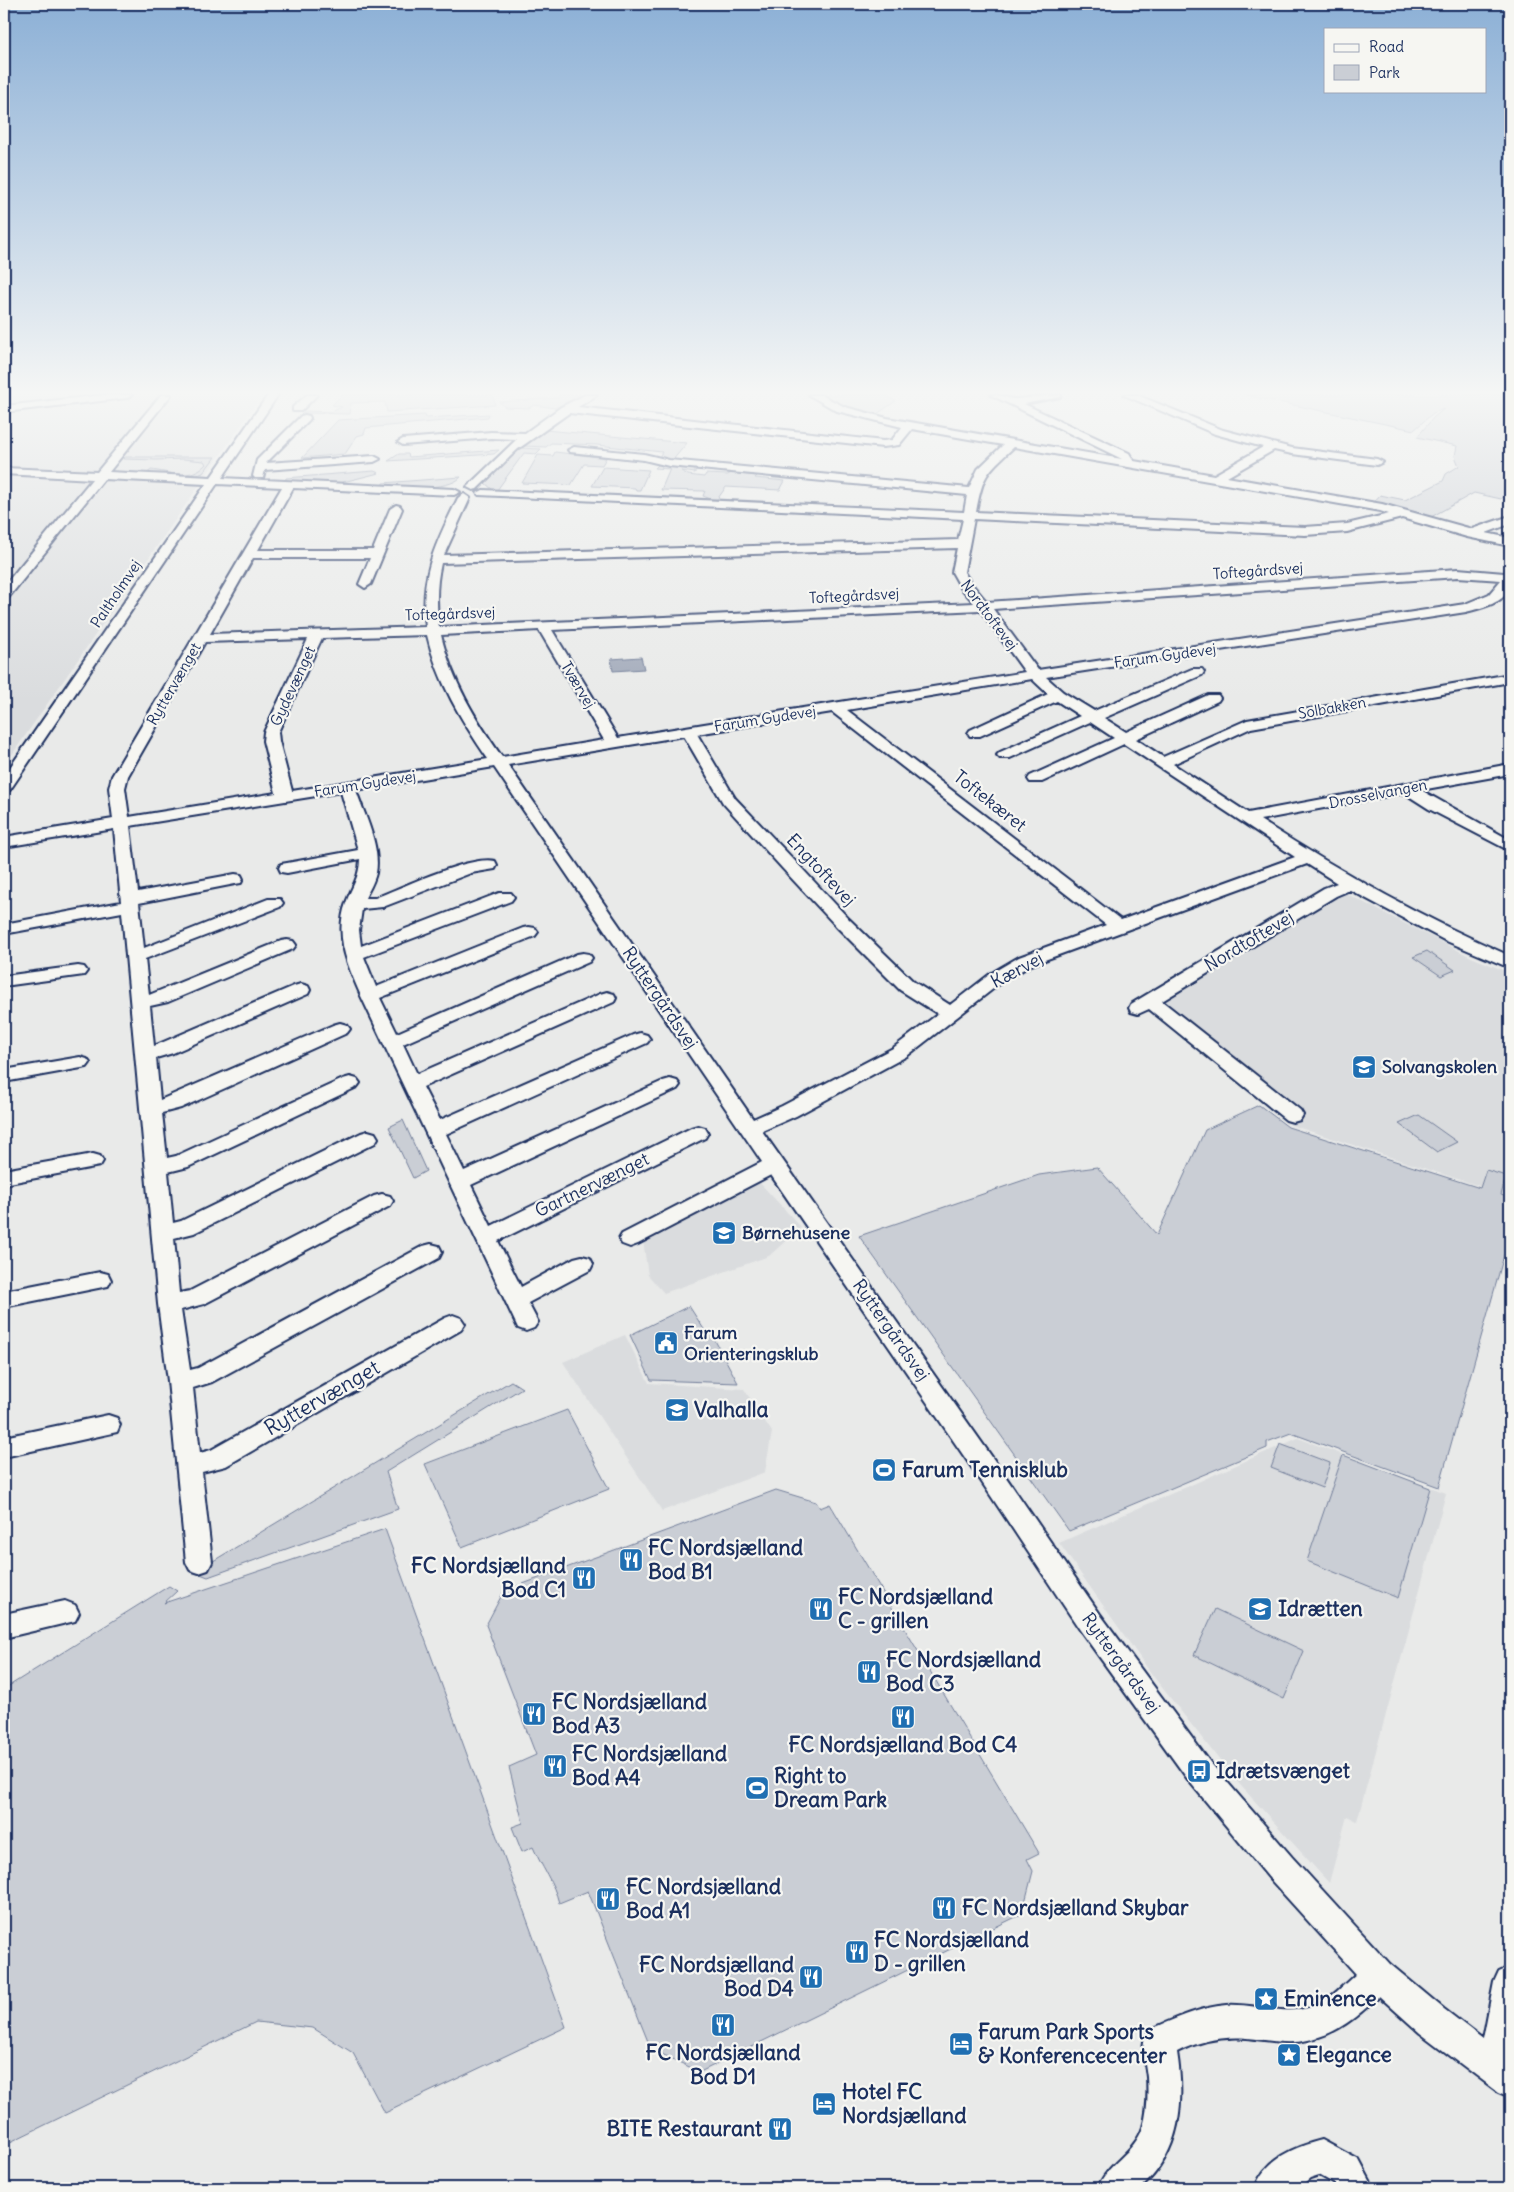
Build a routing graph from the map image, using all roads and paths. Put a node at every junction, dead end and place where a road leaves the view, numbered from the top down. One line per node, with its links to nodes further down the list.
1 (82, 497): 21 (street)
2 (200, 497): 46 (street, Paltholmvej)
3 (282, 497): 16 (street, Ryttervænget)
4 (458, 497): 18 (street, Ryttergårdsvej)
5 (621, 497): 10 (street)
6 (972, 497): 10 (street, Nordtoftevej)
7 (1318, 497): 9 (street)
8 (396, 509): 17 (street)
9 (1403, 514): 10 (street); 12 (street)
10 (969, 515): 14 (street, Nordtoftevej)
11 (1510, 520): 12 (street)
12 (1472, 534): 13 (street)
13 (1506, 542): 15 (street)
14 (964, 544): 18 (street); 25 (street, Nordtoftevej)
15 (1510, 552)
16 (249, 554): 17 (street); 29 (street, Ryttervænget)
17 (378, 554): 22 (street)
18 (436, 559): 27 (street, Ryttergårdsvej)
19 (1509, 575): 24 (street, Farum Gydevej); 25 (street, Toftegårdsvej)
20 (4, 576): 21 (street)
21 (18, 576): 23 (street)
22 (365, 584)
23 (4, 594)
24 (1505, 596): 31 (street, Farum Gydevej)
25 (984, 606): 26 (street, Toftegårdsvej); 31 (street, Nordtoftevej)
26 (543, 626): 27 (street, Toftegårdsvej); 40 (street, Tværvej)
27 (434, 631): 28 (street, Toftegårdsvej); 42 (street, Ryttergårdsvej)
28 (317, 634): 29 (street, Toftegårdsvej); 49 (street, Gydevænget)
29 (201, 638): 51 (street, Ryttervænget)
30 (1197, 672): 36 (street)
31 (1033, 675): 33 (street, Nordtoftevej); 35 (street, Farum Gydevej)
32 (1510, 678): 43 (street, Solbakken)
33 (1058, 695): 36 (street, Nordtoftevej); 38 (street)
34 (1213, 698): 39 (street)
35 (836, 708): 37 (street, Farum Gydevej); 64 (street, Toftekæret)
36 (1092, 716): 39 (street, Nordtoftevej); 41 (street)
37 (688, 731): 40 (street, Farum Gydevej); 78 (street, Engtoftevej)
38 (975, 733)
39 (1125, 739): 43 (street, Nordtoftevej); 45 (street)
40 (614, 744): 42 (street, Farum Gydevej)
41 (1005, 756)
42 (498, 762): 47 (street, Farum Gydevej); 90 (street, Ryttergårdsvej)
43 (1162, 763): 50 (street, Nordtoftevej)
44 (1510, 769): 48 (street, Drosselvangen)
45 (1036, 779)
46 (4, 787)
47 (346, 787): 49 (street, Farum Gydevej); 54 (street)
48 (1407, 788): 50 (street, Drosselvangen); 53 (street)
49 (286, 796): 51 (street, Farum Gydevej)
50 (1246, 818): 55 (street, Nordtoftevej)
51 (122, 823): 52 (street, Farum Gydevej); 61 (street, Ryttervænget)
52 (4, 842)
53 (1510, 846)
54 (367, 853): 57 (street); 63 (street)
55 (1308, 858): 59 (street, Nordtoftevej); 64 (street, Kærvej)
56 (489, 865): 63 (street)
57 (288, 868)
58 (235, 879): 61 (street)
59 (1350, 884): 71 (street, Nordtoftevej); 89 (street, Nordtoftevej)
60 (505, 897): 68 (street)
61 (130, 902): 65 (street); 69 (street, Ryttervænget)
62 (274, 903): 69 (street)
63 (354, 904): 68 (street)
64 (1119, 926): 78 (street, Kærvej)
65 (4, 929)
66 (529, 932): 75 (street)
67 (287, 945): 77 (street)
68 (353, 955): 75 (street)
69 (135, 956): 77 (street, Ryttervænget)
70 (583, 958): 81 (street)
71 (1510, 963)
72 (78, 971): 73 (street)
73 (4, 981)
74 (301, 990): 82 (street)
75 (370, 996): 81 (street)
76 (607, 998): 86 (street)
77 (140, 1003): 82 (street, Ryttervænget)
78 (950, 1013): 90 (street, Kærvej)
79 (340, 1029): 88 (street)
80 (640, 1040): 91 (street)
81 (392, 1042): 86 (street)
82 (145, 1054): 88 (street, Ryttervænget)
83 (80, 1063): 84 (street)
84 (4, 1076)
85 (350, 1083): 96 (street)
86 (412, 1084): 91 (street)
87 (670, 1085): 98 (street)
88 (151, 1109): 96 (street, Ryttervænget)
89 (1294, 1115)
90 (750, 1128): 95 (street, Ryttergårdsvej)
91 (434, 1131): 98 (street)
92 (698, 1132): 101 (street, Gartnervænget)
93 (368, 1138): 100 (street)
94 (93, 1160): 97 (street)
95 (775, 1164): 102 (street); 118 (street, Ryttergårdsvej)
96 (158, 1168): 100 (street, Ryttervænget)
97 (4, 1177)
98 (458, 1182): 101 (street)
99 (382, 1201): 108 (street)
100 (162, 1233): 108 (street, Ryttervænget)
101 (486, 1238): 107 (street)
102 (630, 1239)
103 (431, 1252): 111 (street)
104 (582, 1264): 107 (street)
105 (100, 1280): 106 (street)
106 (4, 1299)
107 (515, 1300): 109 (street)
108 (169, 1304): 111 (street, Ryttervænget)
109 (526, 1322)
110 (453, 1324): 114 (street, Ryttervænget)
111 (180, 1381): 114 (street, Ryttervænget)
112 (108, 1425): 113 (street)
113 (4, 1447)
114 (189, 1465): 115 (street, Ryttervænget)
115 (199, 1562)
116 (65, 1613): 117 (street)
117 (4, 1626)
118 (1379, 1975): 120 (street, Ryttergårdsvej); 121 (street)
119 (1510, 1982): 120 (street)
120 (1502, 2073)
121 (1116, 2188)
122 (1272, 2188): 123 (street)
123 (1357, 2188)

